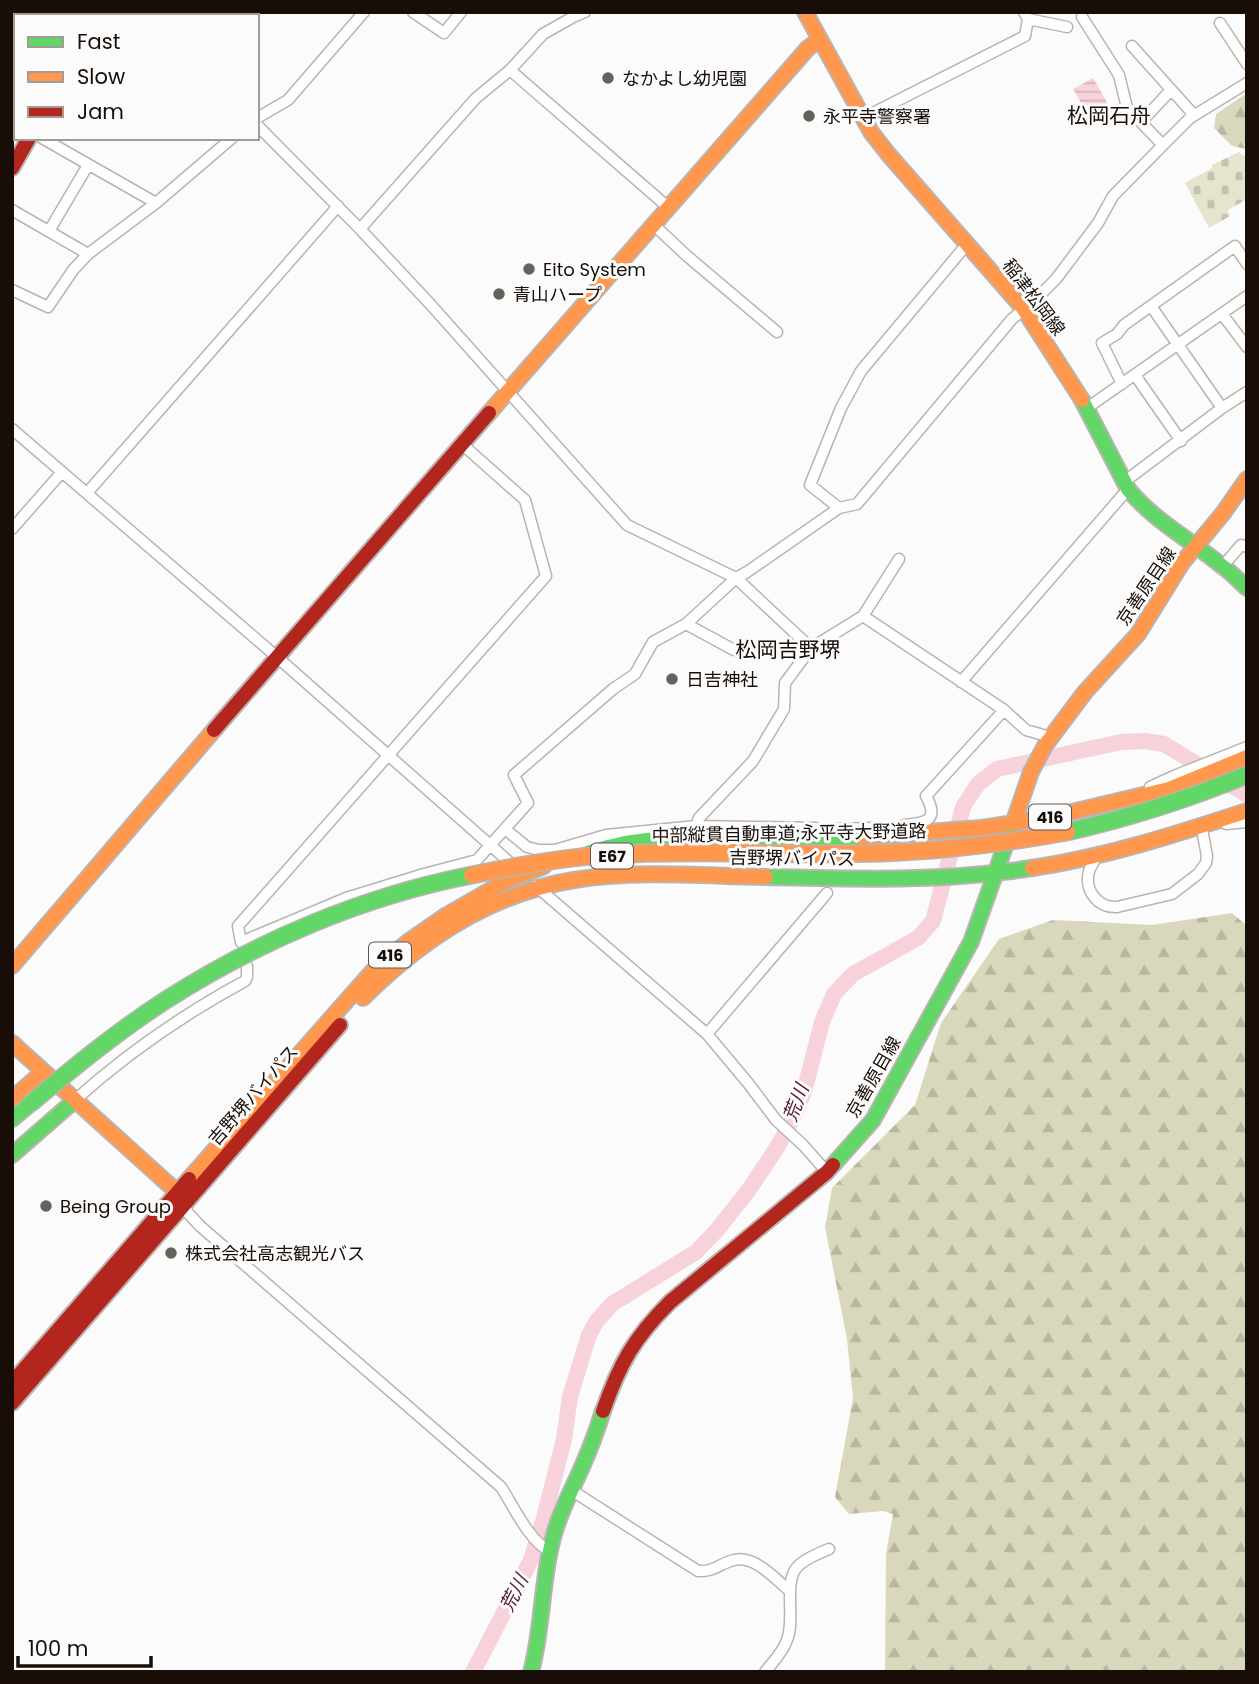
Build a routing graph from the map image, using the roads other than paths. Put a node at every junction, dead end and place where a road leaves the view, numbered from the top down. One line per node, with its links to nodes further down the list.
1 (364, 12): 17 (street)
2 (413, 12): 3 (street)
3 (461, 12)
4 (585, 12): 13 (street)
5 (805, 12): 10 (main road, 稲津松岡線)
6 (1026, 15): 9 (street); 18 (street)
7 (1082, 17): 19 (street)
8 (1220, 23): 12 (street)
9 (1067, 27)
10 (819, 40): 18 (main road, 稲津松岡線); 29 (main road)
11 (1132, 46): 15 (street)
12 (1247, 64)
13 (510, 70): 29 (street); 32 (street)
14 (1247, 83): 16 (street)
15 (1171, 90): 16 (street); 19 (street)
16 (1194, 116): 24 (street)
17 (259, 117)
18 (863, 118): 34 (main road, 稲津松岡線)
19 (1141, 122): 24 (street)
20 (259, 127): 28 (street)
21 (28, 140): 26 (main road)
22 (45, 140): 25 (street)
23 (230, 140): 27 (street)
24 (1163, 145): 40 (street)
25 (88, 165): 27 (street); 33 (street)
26 (12, 168)
27 (156, 203): 35 (street)
28 (338, 206): 32 (street); 57 (street)
29 (669, 208): 31 (main road)
30 (12, 210): 33 (street)
31 (654, 225): 42 (street); 47 (main road)
32 (360, 229): 47 (street)
33 (49, 231): 35 (street)
34 (967, 244): 40 (main road, 稲津松岡線); 58 (street)
35 (88, 254): 37 (street)
36 (1247, 264): 39 (street)
37 (12, 290)
38 (1247, 296): 41 (street)
39 (1151, 306): 43 (street); 46 (street)
40 (1023, 309): 49 (main road, 稲津松岡線); 58 (street)
41 (1222, 314): 43 (street); 44 (street)
42 (777, 332)
43 (1178, 345): 45 (street); 50 (street)
44 (1247, 347)
45 (1135, 375): 46 (street); 52 (street)
46 (1122, 384): 49 (street)
47 (508, 393): 53 (main road); 64 (street)
48 (1247, 393): 50 (street)
49 (1087, 408): 56 (main road, 稲津松岡線)
50 (1222, 408): 52 (street)
51 (12, 429): 54 (street)
52 (1181, 440): 56 (street)
53 (463, 445): 70 (main road); 75 (street)
54 (62, 472): 57 (street); 59 (street)
55 (1247, 479): 60 (main road, 京善原目線)
56 (1126, 485): 60 (main road, 稲津松岡線); 71 (street)
57 (87, 493): 70 (street)
58 (839, 508): 64 (street)
59 (12, 529)
60 (1197, 546): 63 (main road, 稲津松岡線); 73 (main road, 京善原目線)
61 (1247, 547): 63 (street)
62 (899, 559): 66 (street)
63 (1223, 566): 65 (main road, 稲津松岡線)
64 (736, 578): 67 (street); 68 (street)
65 (1247, 588)
66 (863, 616): 68 (street); 71 (street)
67 (686, 624): 69 (street); 83 (street)
68 (811, 648): 82 (street)
69 (734, 650)
70 (276, 657): 75 (street); 91 (main road)
71 (961, 682): 72 (street)
72 (1004, 710): 73 (street); 82 (street)
73 (1050, 737): 81 (main road, 京善原目線)
74 (1247, 747): 78 (street)
75 (388, 756): 85 (street); 85 (street)
76 (1247, 757): 78 (main road, 吉野堺バイパス)
77 (1247, 775): 98 (main road, 中部縦貫自動車道;永平寺大野道路 / E67, bridge)
78 (1187, 776): 81 (main road, 吉野堺バイパス / 416)
79 (1247, 811): 84 (main road, 吉野堺バイパス)
80 (1247, 822): 84 (street)
81 (1012, 823): 87 (main road, 京善原目線); 88 (main road, 吉野堺バイパス / 416)
82 (696, 826): 83 (street)
83 (505, 829): 85 (street)
84 (1194, 830): 86 (main road, 吉野堺バイパス / 416); 86 (street)
85 (491, 846): 88 (street)
86 (1098, 855): 87 (main road, 吉野堺バイパス / 416)
87 (995, 873): 89 (main road, 吉野堺バイパス / 416); 100 (main road, 京善原目線)
88 (522, 874): 89 (street); 101 (main road, 吉野堺バイパス / 416)
89 (538, 888): 93 (street); 101 (main road, 吉野堺バイパス / 416)
90 (827, 893): 93 (street)
91 (12, 966)
92 (247, 966): 97 (street)
93 (707, 1034): 100 (street)
94 (12, 1043): 95 (main road)
95 (43, 1072): 96 (main road); 97 (main road)
96 (12, 1099)
97 (74, 1101): 99 (main road); 101 (main road)
98 (12, 1119)
99 (12, 1155)
100 (827, 1172): 104 (main road, 京善原目線)
101 (180, 1198): 102 (main road, 吉野堺バイパス / 416); 103 (main road, 吉野堺バイパス / 416); 105 (street)
102 (12, 1383)
103 (12, 1403)
104 (570, 1490): 105 (main road, 京善原目線); 107 (street)
105 (546, 1549): 108 (main road, 京善原目線)
106 (829, 1549): 107 (street)
107 (790, 1591): 109 (street)
108 (531, 1672)
109 (765, 1672)

